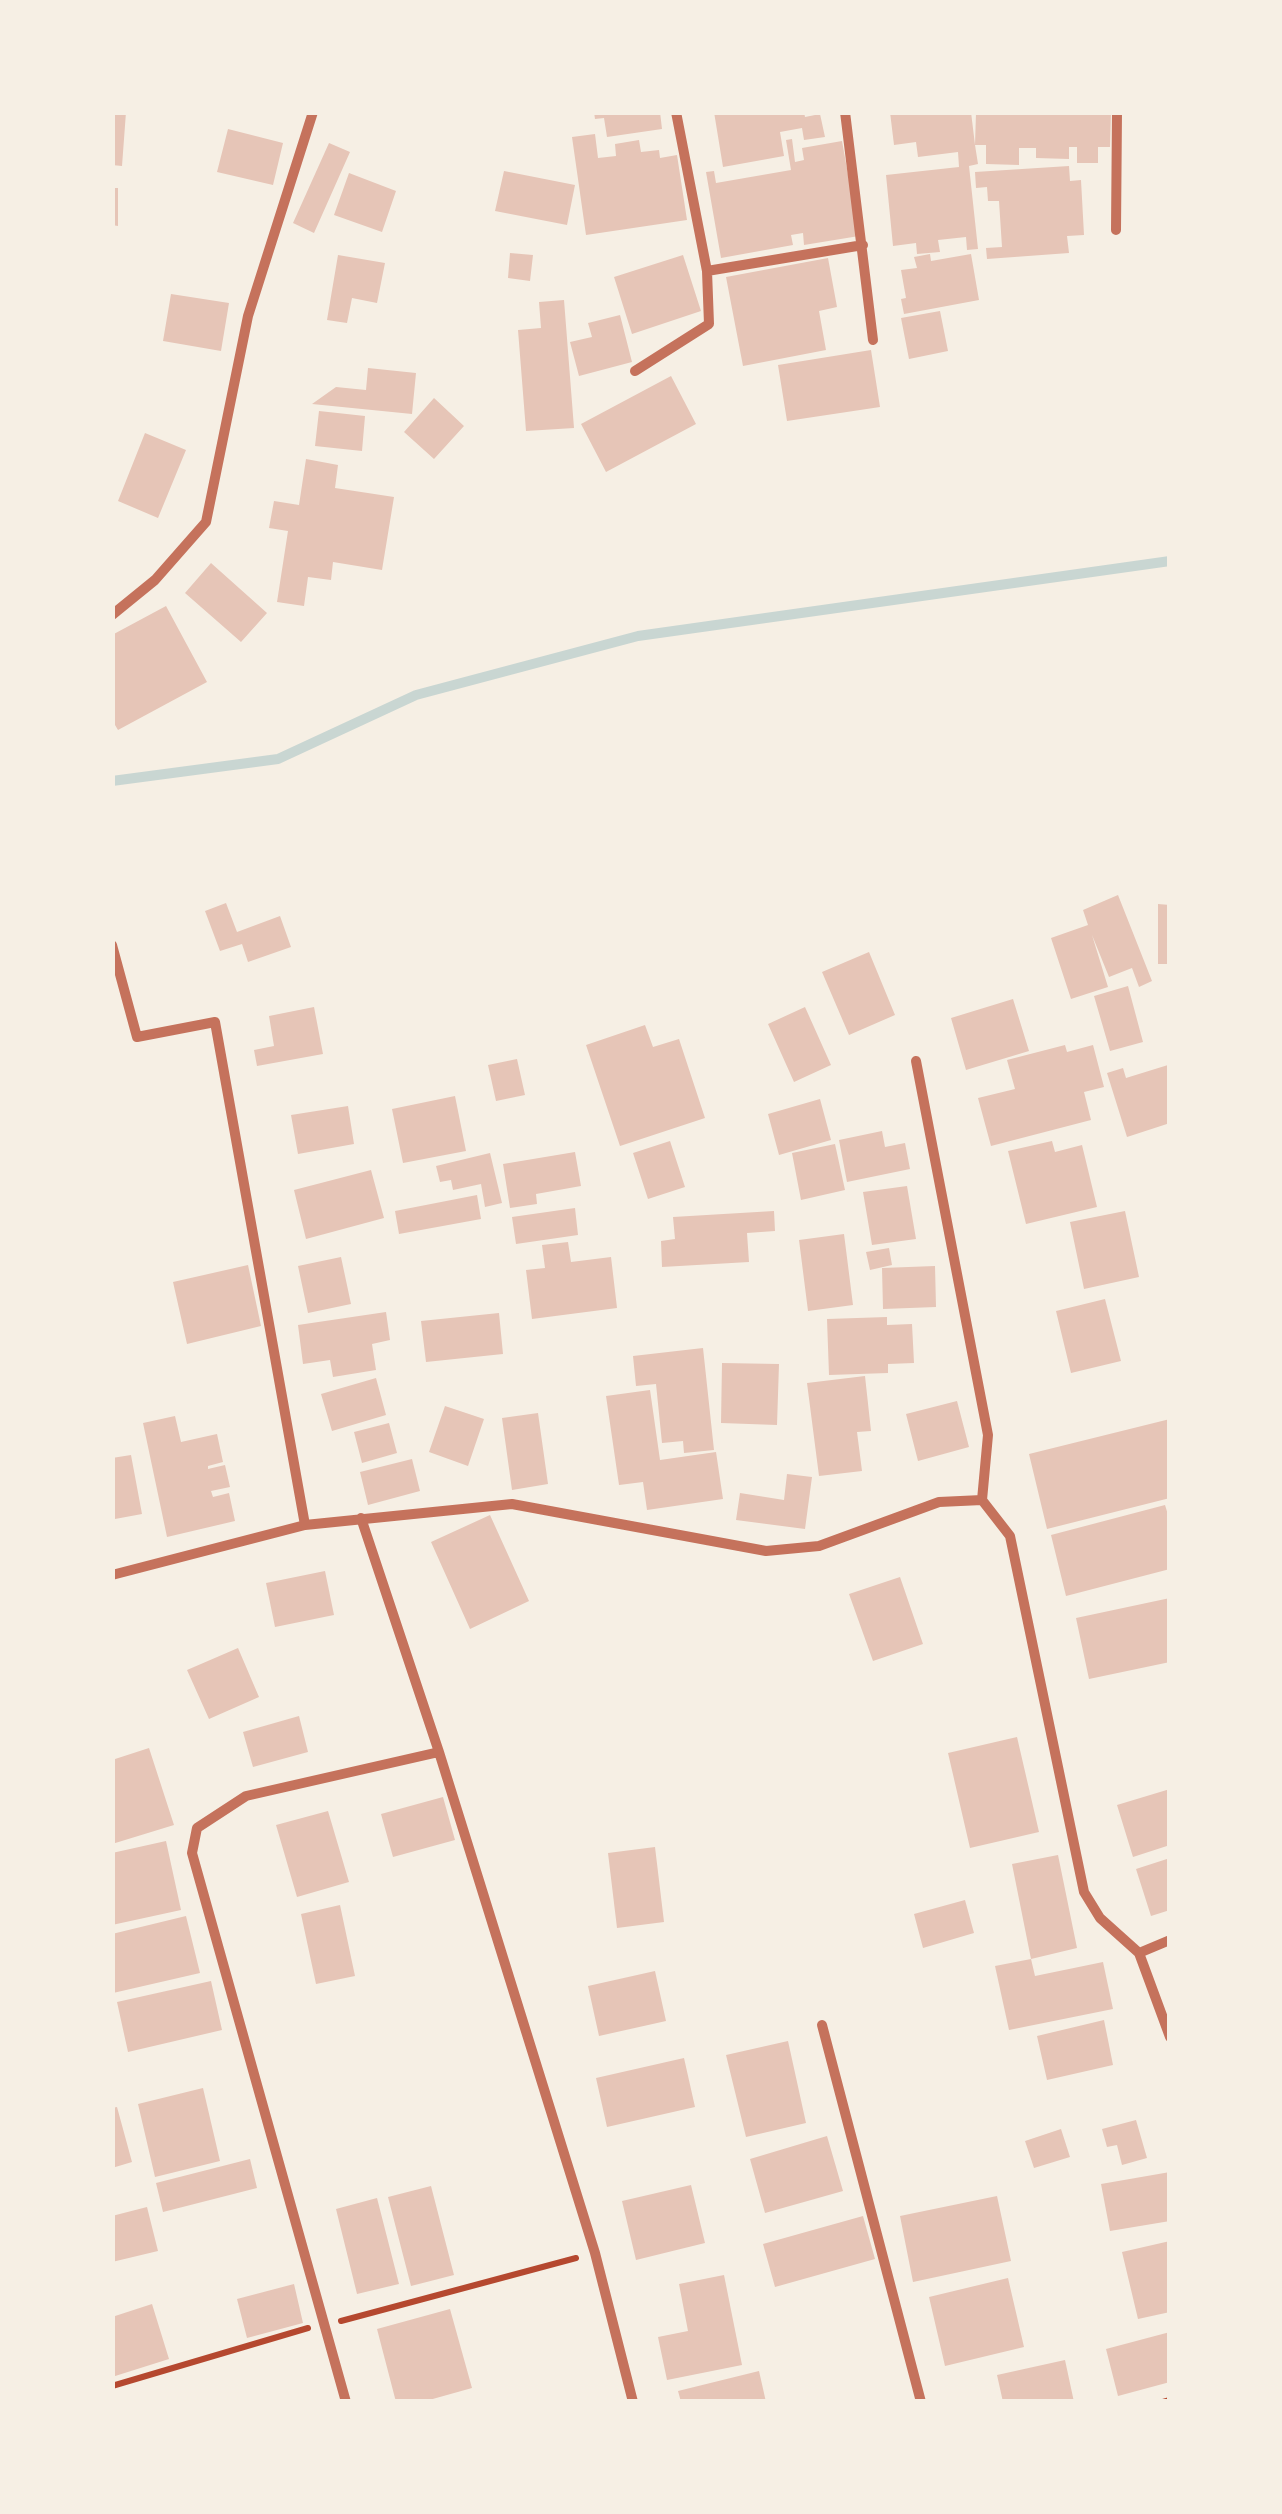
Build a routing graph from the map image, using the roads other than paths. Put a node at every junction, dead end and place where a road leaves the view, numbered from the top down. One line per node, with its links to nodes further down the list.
1 (313, 112): 10 (street)
2 (676, 112): 7 (street)
3 (846, 112): 6 (street)
4 (1117, 112): 5 (street)
5 (1116, 230)
6 (863, 246): 7 (street); 8 (street)
7 (707, 271): 9 (street)
8 (873, 340)
9 (635, 371)
10 (112, 615)
11 (112, 945): 15 (street)
12 (916, 1062): 13 (street)
13 (982, 1500): 14 (street); 19 (street)
14 (361, 1518): 15 (street); 17 (street)
15 (305, 1525): 16 (street)
16 (112, 1575)
17 (438, 1752): 22 (street); 23 (street)
18 (1170, 1940): 19 (street)
19 (1138, 1953): 21 (street)
20 (822, 2025): 24 (street)
21 (1170, 2036)
22 (346, 2402)
23 (634, 2402)
24 (921, 2402)

